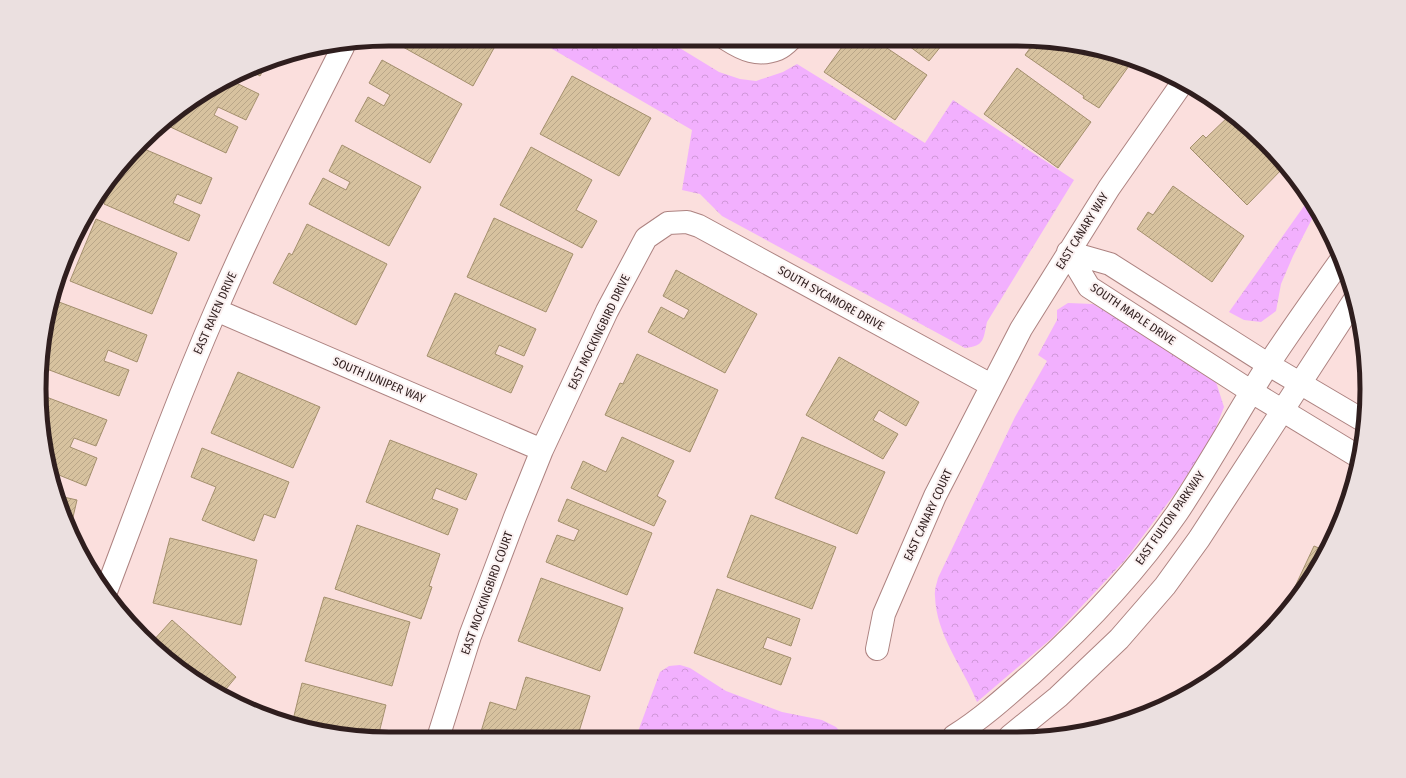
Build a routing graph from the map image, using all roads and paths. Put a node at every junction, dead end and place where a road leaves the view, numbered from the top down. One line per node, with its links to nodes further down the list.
1 (737, 46): 2 (street)
2 (783, 46)
3 (342, 49): 9 (street, EAST RAVEN DRIVE)
4 (1179, 87): 6 (street, EAST CANARY WAY)
5 (668, 223): 12 (street, SOUTH SYCAMORE DRIVE); 16 (street, EAST MOCKINGBIRD DRIVE)
6 (1068, 252): 10 (street); 12 (street, EAST CANARY WAY); 13 (street, SOUTH MAPLE DRIVE)
7 (1337, 266): 10 (street, EAST FULTON PARKWAY)
8 (1349, 306): 11 (street)
9 (216, 310): 16 (street, SOUTH JUNIPER WAY); 18 (street, EAST RAVEN DRIVE)
10 (1269, 365): 11 (street); 13 (street, EAST FULTON PARKWAY)
11 (1300, 382): 14 (street); 15 (street)
12 (992, 385): 19 (street, EAST CANARY COURT)
13 (1252, 392): 14 (street, SOUTH MAPLE DRIVE); 21 (street, EAST FULTON PARKWAY)
14 (1282, 410): 17 (street, SOUTH MAPLE DRIVE); 22 (street)
15 (1358, 418)
16 (542, 450): 20 (street, EAST MOCKINGBIRD COURT)
17 (1353, 454)
18 (108, 586)
19 (877, 649)
20 (440, 732)
21 (959, 732)
22 (1015, 732)

